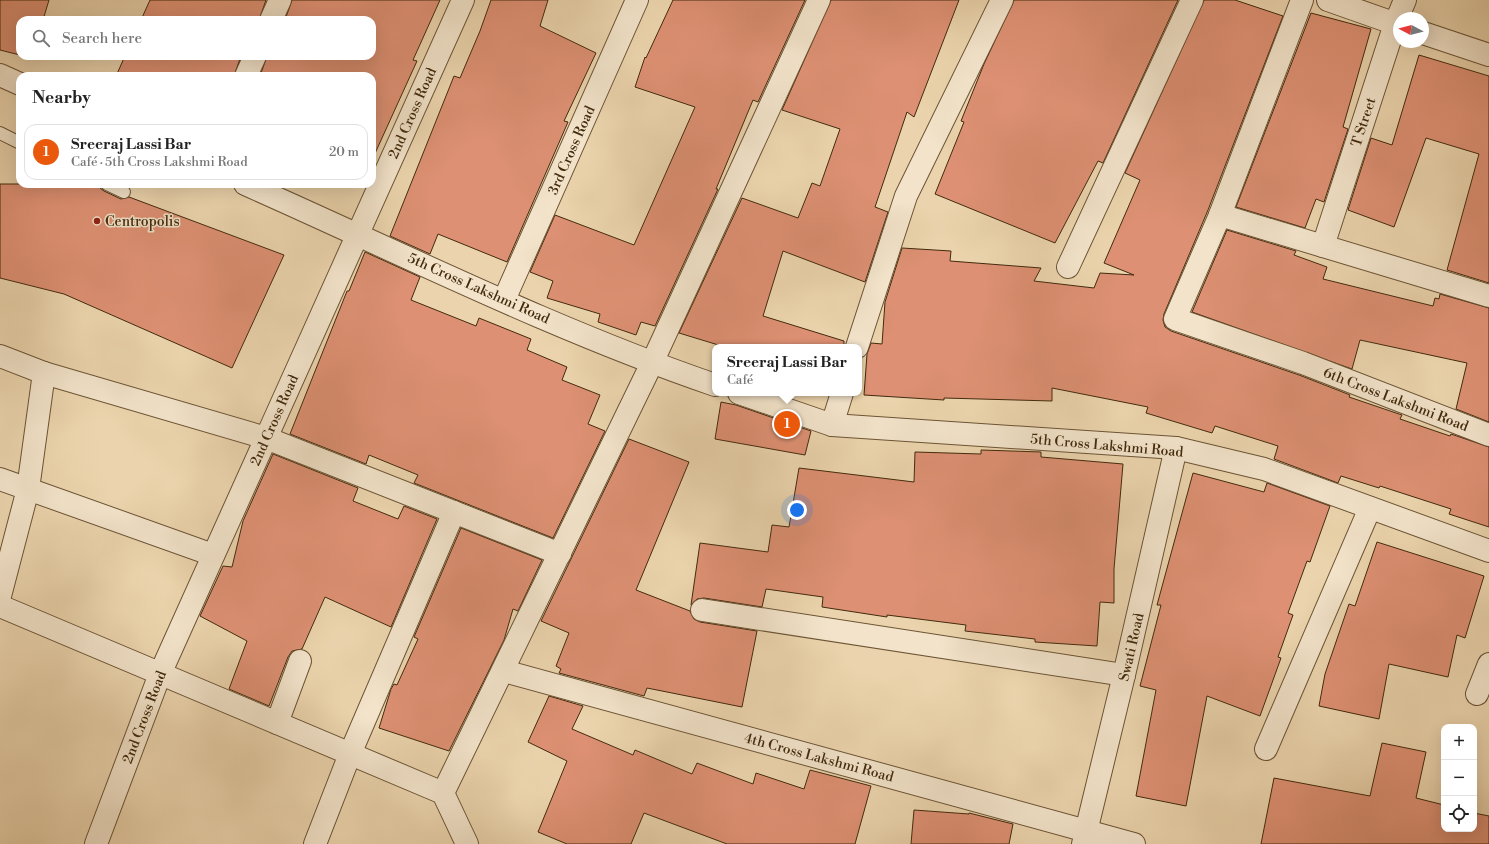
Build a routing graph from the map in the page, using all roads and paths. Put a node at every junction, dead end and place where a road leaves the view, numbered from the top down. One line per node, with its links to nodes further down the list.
1 (280, 0): 11 (street)
2 (462, 0): 26 (street, 2nd Cross Road)
3 (637, 0): 30 (street, 3rd Cross Road)
4 (820, 0): 33 (street)
5 (1002, 0): 31 (street)
6 (1192, 0): 28 (street)
7 (1302, 0): 25 (street)
8 (1328, 0): 12 (street)
9 (1405, 0): 10 (street, T Street)
10 (1401, 12)
11 (273, 16)
12 (1393, 24)
13 (1429, 35): 15 (street)
14 (1393, 37): 27 (street, T Street)
15 (1489, 55)
16 (253, 60): 17 (street)
17 (248, 72)
18 (0, 75): 19 (street)
19 (16, 82)
20 (0, 133): 21 (lane)
21 (16, 140)
22 (116, 188): 24 (lane)
23 (254, 188): 26 (street, 5th Cross Lakshmi Road)
24 (124, 192)
25 (1220, 215): 27 (street); 39 (street, 6th Cross Lakshmi Road)
26 (358, 234): 30 (street, 5th Cross Lakshmi Road); 40 (street, 2nd Cross Road)
27 (1323, 246): 29 (street)
28 (1068, 267)
29 (1489, 296)
30 (504, 300): 33 (street, 5th Cross Lakshmi Road)
31 (858, 344)
32 (0, 356): 34 (street)
33 (652, 363): 35 (street, 5th Cross Lakshmi Road); 47 (street)
34 (44, 373): 40 (street); 43 (street)
35 (712, 384)
36 (747, 396): 38 (street, 5th Cross Lakshmi Road)
37 (841, 396): 38 (street)
38 (832, 425): 41 (street, 5th Cross Lakshmi Road)
39 (1489, 435)
40 (266, 438): 45 (street); 48 (street, 2nd Cross Road)
41 (1176, 448): 44 (street, 5th Cross Lakshmi Road); 56 (street, Swati Road)
42 (0, 479): 43 (street)
43 (28, 489): 48 (street); 49 (street)
44 (1370, 508): 46 (street, 5th Cross Lakshmi Road); 59 (street)
45 (454, 512): 47 (street); 60 (street)
46 (1489, 552)
47 (560, 554): 54 (street)
48 (213, 555): 55 (street, 2nd Cross Road)
49 (0, 596)
50 (0, 606): 55 (street)
51 (702, 610): 56 (street)
52 (300, 661): 58 (street)
53 (1489, 664): 57 (street)
54 (504, 671): 61 (street); 62 (street, 4th Cross Lakshmi Road)
55 (160, 674): 58 (street); 63 (street, 2nd Cross Road)
56 (1124, 675): 62 (street, Swati Road)
57 (1477, 694)
58 (277, 723): 60 (street)
59 (1266, 749)
60 (350, 754): 61 (street); 64 (street)
61 (443, 794): 65 (street)
62 (1084, 837): 66 (street, 4th Cross Lakshmi Road)
63 (96, 844)
64 (315, 844)
65 (467, 844)
66 (1134, 844)

